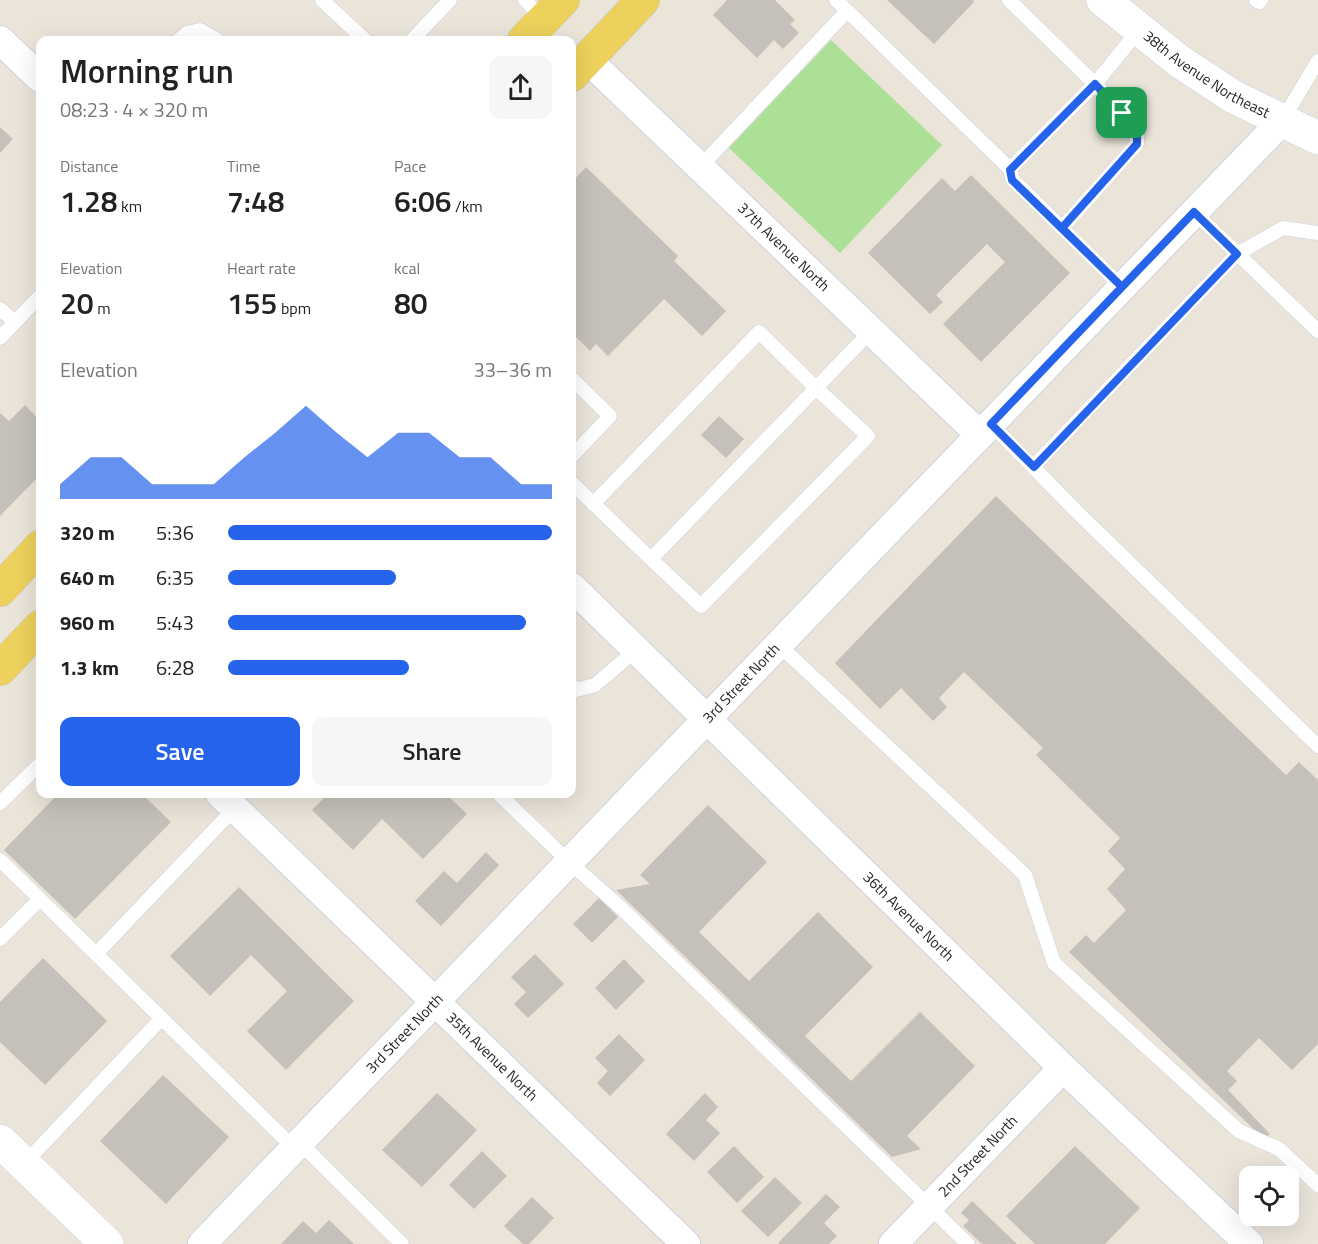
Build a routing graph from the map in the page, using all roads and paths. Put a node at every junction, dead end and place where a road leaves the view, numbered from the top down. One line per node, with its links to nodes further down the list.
1 (322, 0): 13 (lane)
2 (450, 0): 14 (lane)
3 (643, 0): 17 (main road)
4 (836, 0): 9 (lane)
5 (1009, 0): 19 (lane)
6 (1103, 0): 10 (street, 38th Avenue Northeast)
7 (1256, 0): 8 (lane)
8 (1261, 0)
9 (847, 11): 22 (lane); 23 (lane)
10 (1139, 30): 19 (lane); 20 (street, 38th Avenue Northeast)
11 (184, 36): 12 (lane)
12 (210, 36)
13 (361, 36)
14 (416, 36)
15 (0, 40): 18 (street)
16 (1318, 60): 20 (lane)
17 (579, 67): 22 (street, 37th Avenue North)
18 (36, 74)
19 (1095, 84): 23 (lane); 25 (lane)
20 (1282, 121): 21 (street, 38th Avenue Northeast); 24 (street, 3rd Street North)
21 (1318, 138)
22 (700, 167): 32 (street, 37th Avenue North)
23 (1010, 170): 25 (lane)
24 (1194, 212): 27 (lane); 28 (street, 3rd Street North)
25 (1062, 228): 28 (lane)
26 (1318, 233): 27 (lane)
27 (1237, 254): 33 (lane); 39 (lane)
28 (1122, 287): 37 (street, 3rd Street North)
29 (36, 300): 31 (lane)
30 (0, 309): 31 (lane)
31 (15, 322): 34 (lane)
32 (871, 331): 36 (lane); 37 (street, 37th Avenue North)
33 (1318, 331)
34 (0, 338)
35 (576, 383): 38 (lane)
36 (816, 388): 41 (lane); 43 (lane); 43 (lane)
37 (986, 429): 39 (lane); 47 (street, 3rd Street North)
38 (576, 452)
39 (1034, 467): 52 (lane)
40 (576, 487): 41 (lane)
41 (593, 504): 43 (lane)
42 (36, 551): 44 (main road)
43 (651, 560)
44 (2, 585)
45 (576, 591): 48 (street, 36th Avenue North)
46 (36, 631): 49 (main road)
47 (779, 645): 51 (street, 3rd Street North); 68 (lane)
48 (636, 650): 50 (lane); 51 (street, 36th Avenue North)
49 (0, 669)
50 (576, 690)
51 (707, 718): 58 (street, 3rd Street North); 64 (street, 36th Avenue North)
52 (1318, 746)
53 (36, 768): 56 (lane)
54 (503, 798): 58 (lane)
55 (228, 801): 61 (lane); 62 (street, 35th Avenue North)
56 (0, 803)
57 (0, 860): 59 (lane)
58 (569, 862): 62 (street, 3rd Street North); 69 (lane)
59 (40, 899): 60 (lane); 61 (lane)
60 (0, 939)
61 (96, 954): 63 (lane)
62 (435, 1002): 66 (street, 3rd Street North); 73 (street, 35th Avenue North)
63 (162, 1018): 66 (lane); 67 (lane)
64 (1063, 1068): 69 (street, 2nd Street North); 76 (street, 36th Avenue North)
65 (0, 1141): 67 (street)
66 (297, 1145): 71 (street, 3rd Street North); 72 (lane)
67 (24, 1164): 70 (street)
68 (1318, 1185)
69 (929, 1206): 74 (street, 2nd Street North); 75 (lane)
70 (107, 1244)
71 (202, 1244)
72 (402, 1244)
73 (687, 1244)
74 (893, 1244)
75 (968, 1244)
76 (1249, 1244)

